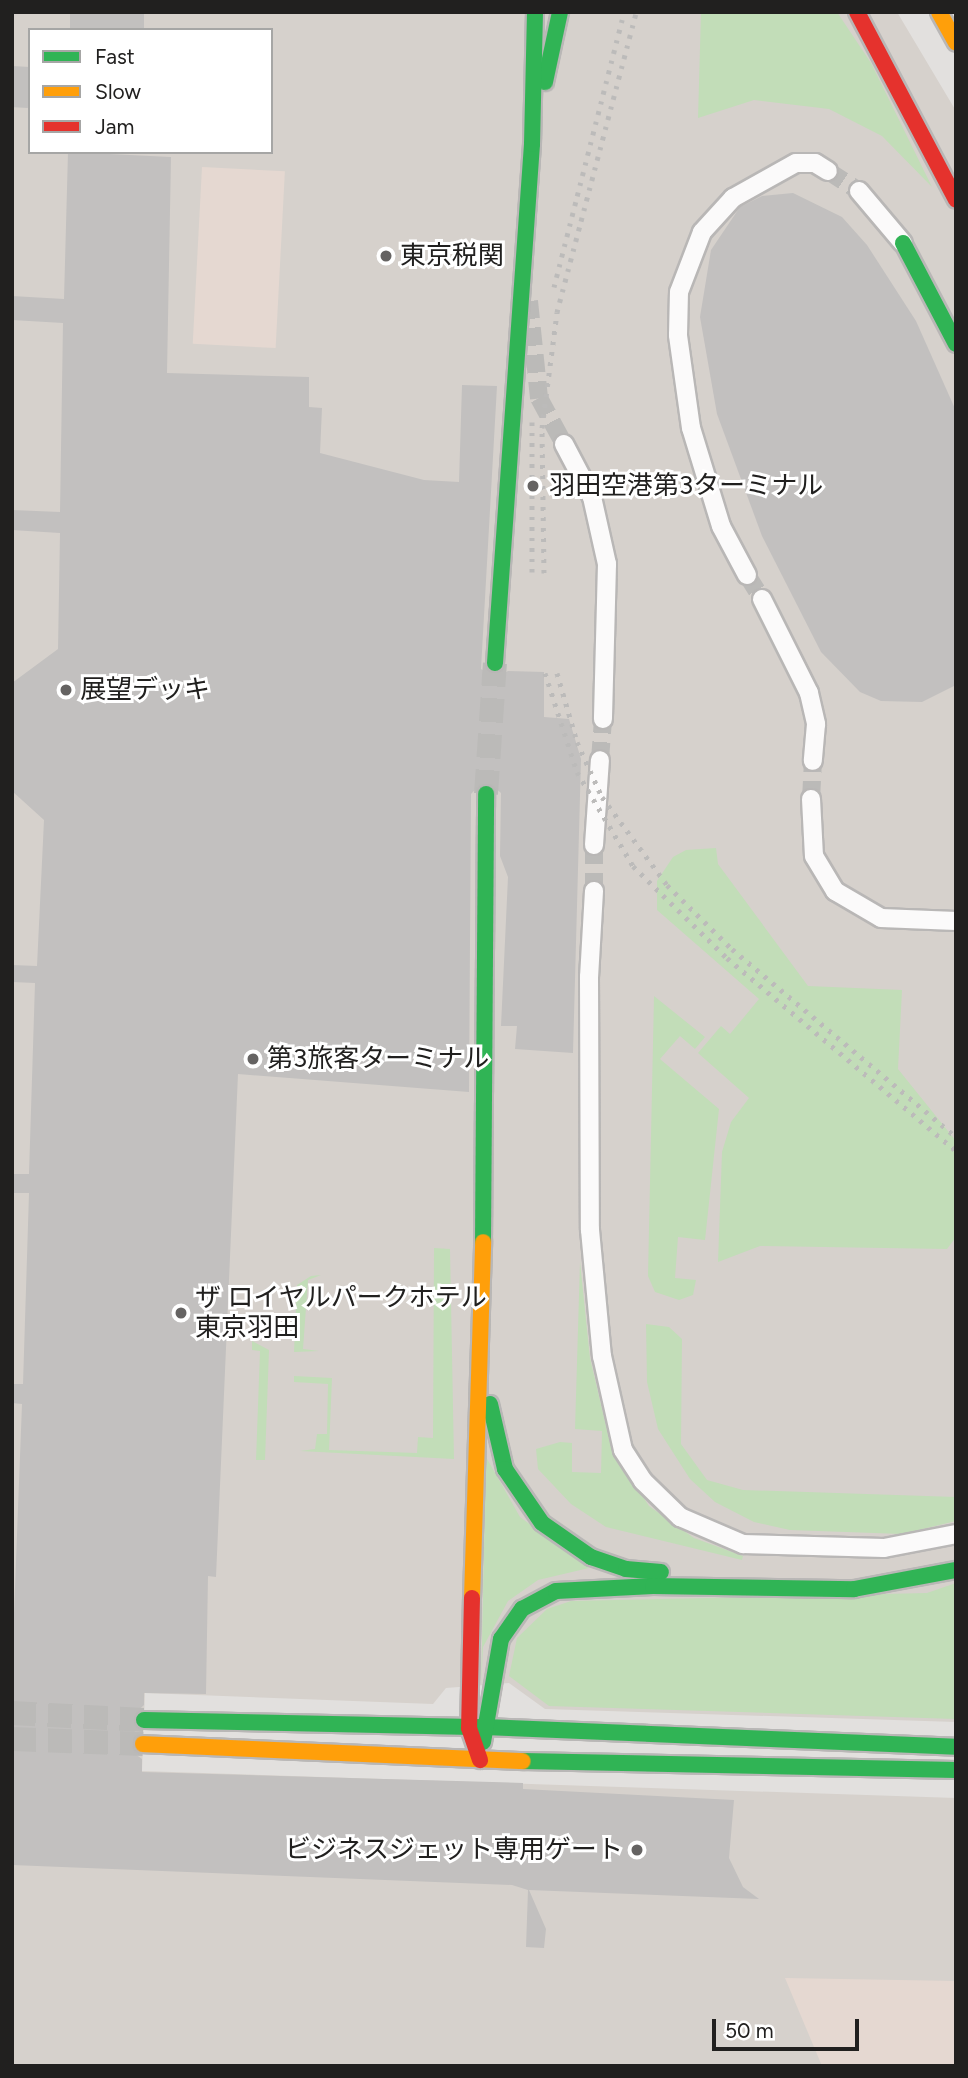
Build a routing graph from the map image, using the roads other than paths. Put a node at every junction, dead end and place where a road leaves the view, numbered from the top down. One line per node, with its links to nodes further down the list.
1 (535, 12): 6 (street)
2 (560, 12): 6 (street)
3 (857, 12): 9 (street)
4 (939, 12): 5 (street)
5 (956, 43)
6 (532, 144): 11 (street)
7 (828, 171): 15 (street)
8 (859, 191): 10 (street)
9 (956, 200)
10 (903, 243): 13 (street)
11 (525, 258): 12 (street); 17 (street)
12 (529, 300)
13 (956, 344)
14 (564, 444): 18 (street)
15 (747, 575)
16 (762, 599): 20 (street)
17 (495, 663)
18 (603, 719)
19 (600, 760): 23 (street)
20 (813, 761)
21 (486, 794): 26 (street)
22 (811, 799): 25 (street)
23 (594, 845)
24 (594, 891): 27 (street)
25 (956, 921)
26 (482, 1343): 29 (street); 31 (street)
27 (956, 1534)
28 (956, 1570): 29 (street)
29 (878, 1583): 31 (street)
30 (144, 1720): 31 (street)
31 (477, 1727): 33 (street); 34 (street)
32 (143, 1744): 34 (street)
33 (956, 1747)
34 (480, 1760): 35 (street)
35 (956, 1770)

